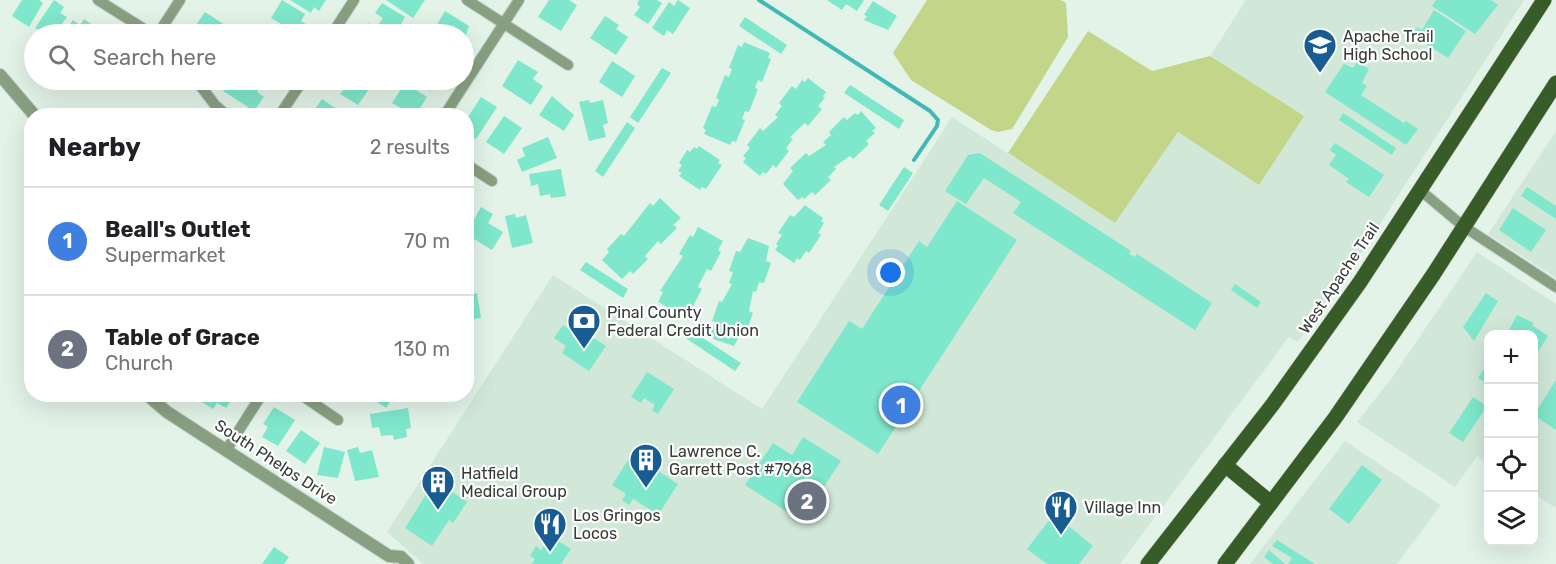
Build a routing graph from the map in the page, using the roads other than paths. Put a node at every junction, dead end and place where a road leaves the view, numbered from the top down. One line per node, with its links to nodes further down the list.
1 (98, 0): 7 (street)
2 (180, 0): 8 (street)
3 (354, 0): 9 (street)
4 (467, 0): 10 (street)
5 (519, 0): 10 (street)
6 (1544, 0): 24 (main road, West Apache Trail)
7 (136, 24)
8 (164, 24)
9 (338, 24)
10 (504, 24): 11 (street); 12 (street)
11 (568, 66)
12 (474, 70)
13 (0, 75): 18 (street)
14 (1556, 83): 25 (main road)
15 (204, 90): 19 (street)
16 (296, 90): 20 (street)
17 (461, 90): 21 (street)
18 (28, 108)
19 (219, 108)
20 (284, 108)
21 (449, 108)
22 (474, 169): 23 (street)
23 (492, 181)
24 (1420, 190): 25 (street); 32 (main road, West Apache Trail)
25 (1463, 226): 26 (street); 33 (main road)
26 (1556, 287)
27 (155, 402): 31 (street, South Phelps Drive)
28 (257, 402): 31 (street)
29 (312, 402): 30 (street)
30 (338, 420)
31 (227, 450): 34 (street, South Phelps Drive)
32 (1225, 465): 33 (main road); 36 (main road, West Apache Trail)
33 (1271, 503): 37 (main road)
34 (389, 560): 35 (street, South Phelps Drive)
35 (408, 564)
36 (1148, 564)
37 (1225, 564)

